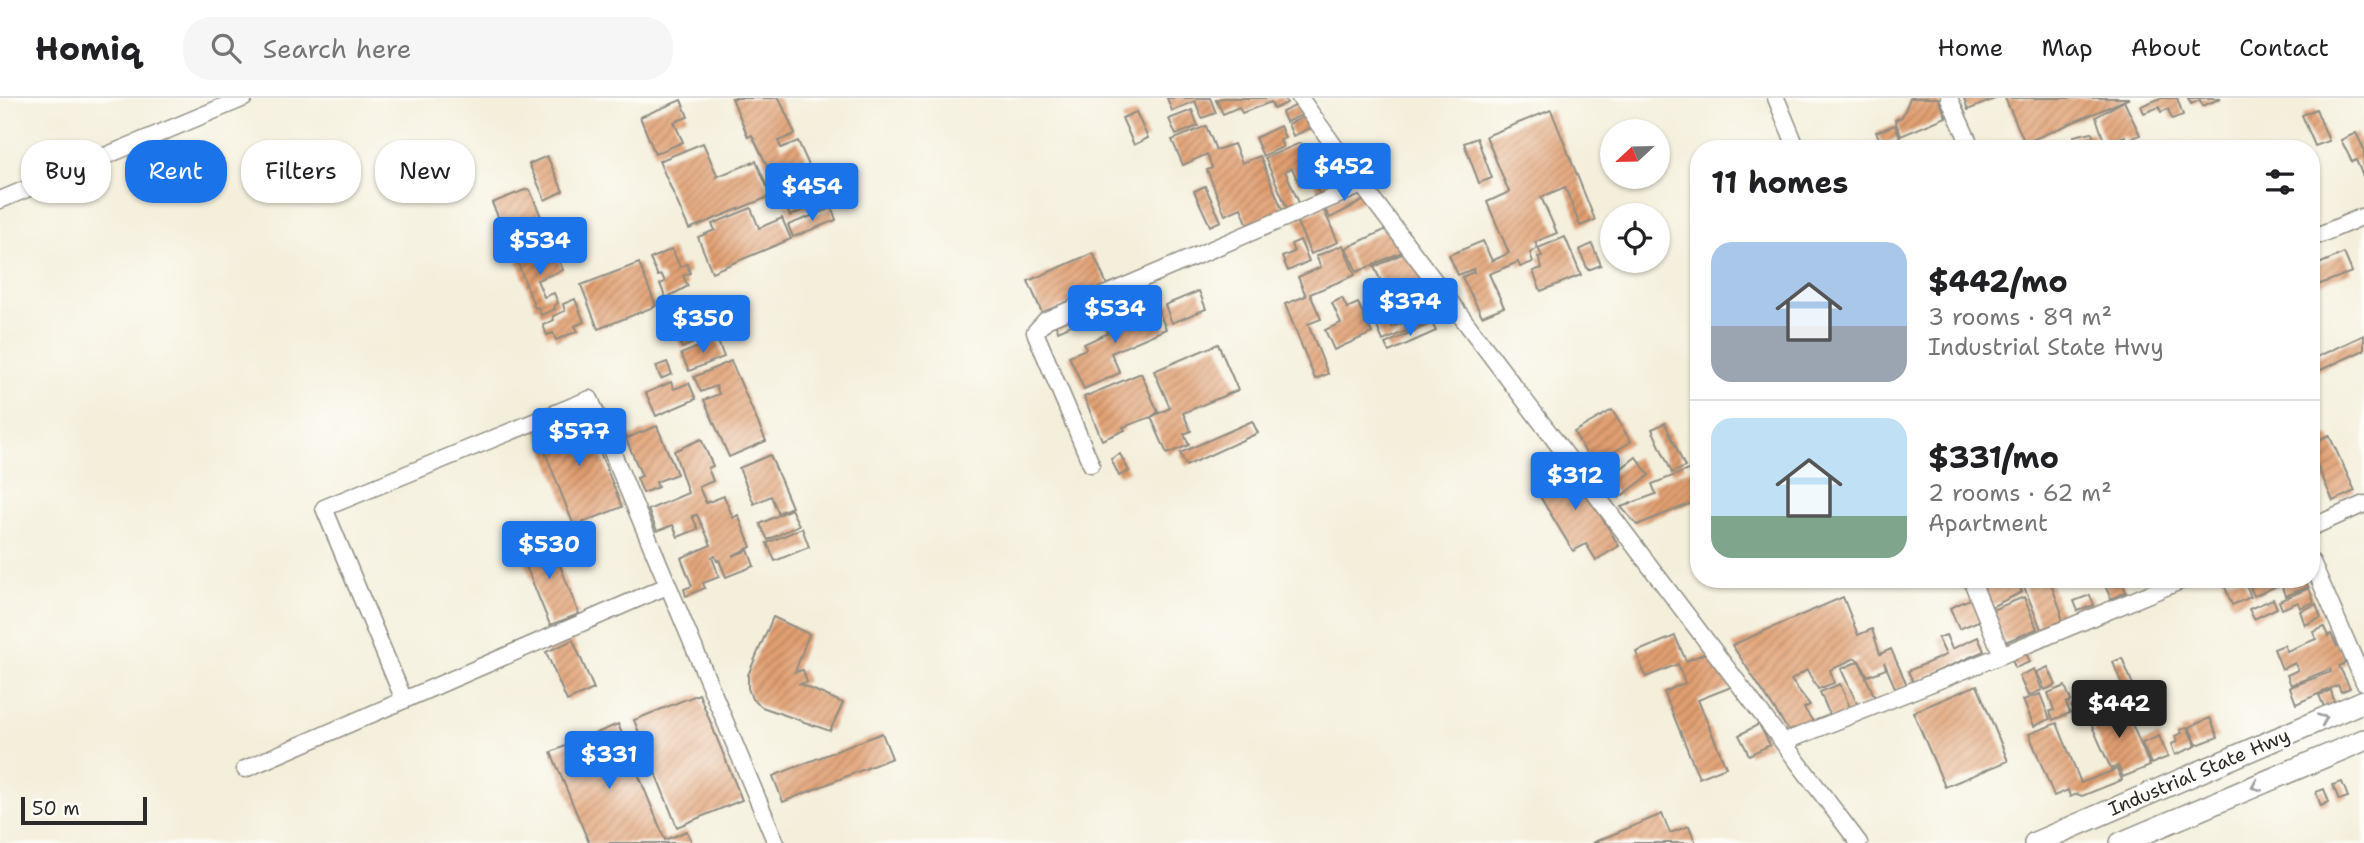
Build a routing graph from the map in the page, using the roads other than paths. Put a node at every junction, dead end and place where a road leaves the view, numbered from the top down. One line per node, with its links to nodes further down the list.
1 (244, 98): 8 (street)
2 (1300, 98): 7 (street)
3 (1776, 98): 5 (street)
4 (1949, 98): 6 (street)
5 (1793, 140)
6 (1967, 140)
7 (1362, 184): 11 (street); 23 (street)
8 (0, 200)
9 (2364, 216): 10 (street)
10 (2320, 235)
11 (1091, 464)
12 (2364, 504): 13 (street)
13 (2320, 523)
14 (2320, 580): 19 (street)
15 (667, 586): 20 (street); 20 (street); 26 (street)
16 (1975, 588): 18 (street)
17 (2163, 588): 18 (street)
18 (2002, 655): 23 (street)
19 (2364, 682)
20 (404, 700): 24 (street)
21 (2364, 701): 25 (main road, Industrial State Hwy, one-way to 21)
22 (2364, 740): 28 (main road, Industrial State Hwy, one-way to 28)
23 (1784, 742): 27 (street)
24 (245, 769)
25 (2041, 842)
26 (776, 843)
27 (1859, 843)
28 (2121, 843)

